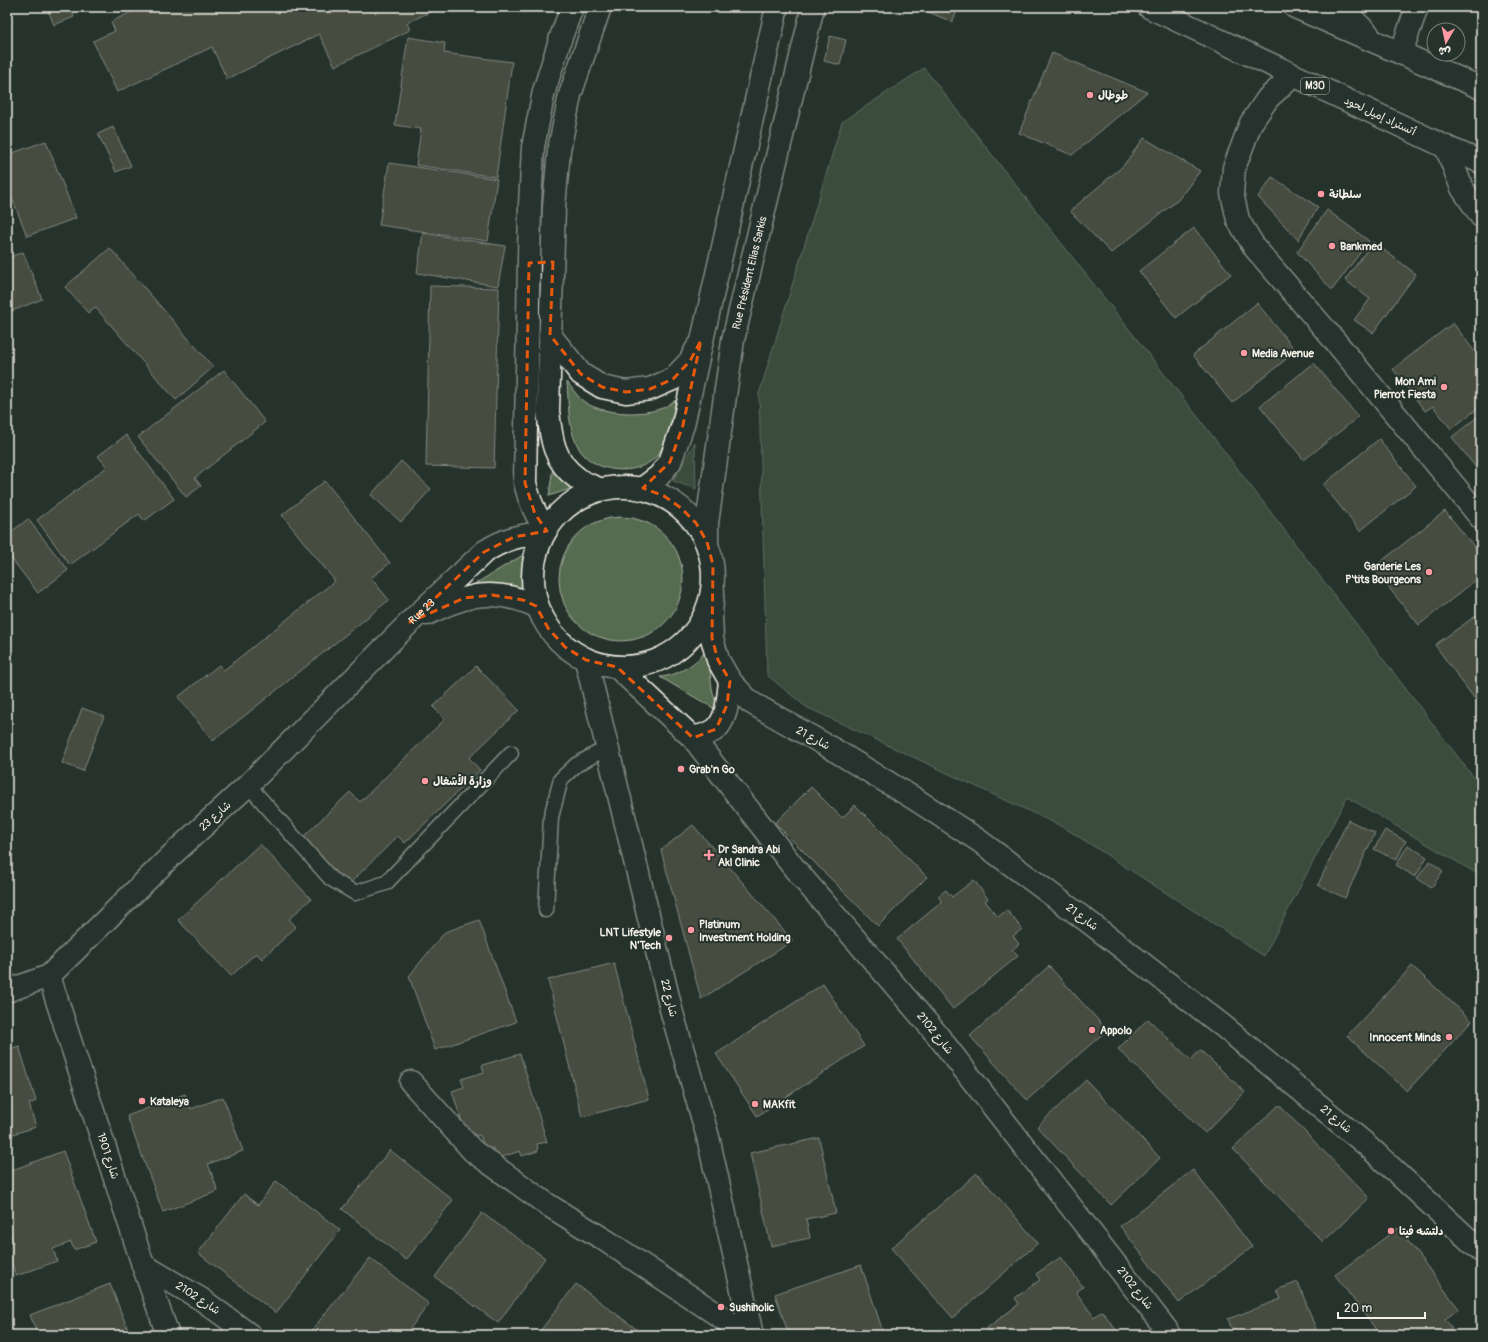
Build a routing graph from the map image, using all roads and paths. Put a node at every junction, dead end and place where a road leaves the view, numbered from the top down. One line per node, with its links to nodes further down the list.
1 (572, 7): 17 (main road)
2 (600, 7): 16 (main road)
3 (777, 7): 19 (main road)
4 (813, 7): 24 (main road, Rue Président Elias Sarkis)
5 (1149, 7): 11 (main road, أتستراد إميل لحود / M30)
6 (1295, 7): 9 (main road)
7 (1341, 7): 9 (main road)
8 (1417, 7): 10 (main road)
9 (1375, 42): 10 (main road)
10 (1401, 53): 12 (main road)
11 (1293, 76): 13 (main road, أتستراد إميل لحود / M30); 22 (main road)
12 (1481, 88)
13 (1446, 147): 14 (main road, أتستراد إميل لحود / M30); 15 (main road)
14 (1481, 162)
15 (1481, 216)
16 (553, 262): 17 (main road); 18 (main road)
17 (529, 263): 23 (main road)
18 (550, 335): 19 (main road); 21 (main road)
19 (701, 340): 20 (main road)
20 (643, 488): 21 (main road); 24 (main road)
21 (599, 489): 23 (main road)
22 (1481, 518)
23 (545, 530): 26 (main road); 27 (main road, Rue 23)
24 (707, 542): 25 (main road)
25 (713, 590): 29 (main road); 30 (main road, شارع 21)
26 (536, 606): 27 (main road, Rue 23); 28 (main road)
27 (410, 622): 34 (main road, شارع 23)
28 (586, 660): 29 (main road); 32 (main road, شارع 22)
29 (617, 667): 31 (main road, شارع 2102)
30 (730, 681): 31 (main road); 39 (main road, شارع 21)
31 (692, 738): 45 (main road, شارع 2102)
32 (608, 747): 35 (lane); 44 (main road, شارع 22)
33 (511, 753): 34 (lane)
34 (248, 785): 36 (main road, شارع 23)
35 (546, 910)
36 (49, 976): 37 (main road, شارع 23); 40 (main road, شارع 1901)
37 (7, 991)
38 (411, 1082): 43 (main road)
39 (1481, 1251)
40 (143, 1265): 41 (main road, شارع 1901); 42 (main road, شارع 2102)
41 (168, 1335)
42 (250, 1335)
43 (748, 1335)
44 (752, 1335)
45 (1169, 1335)

